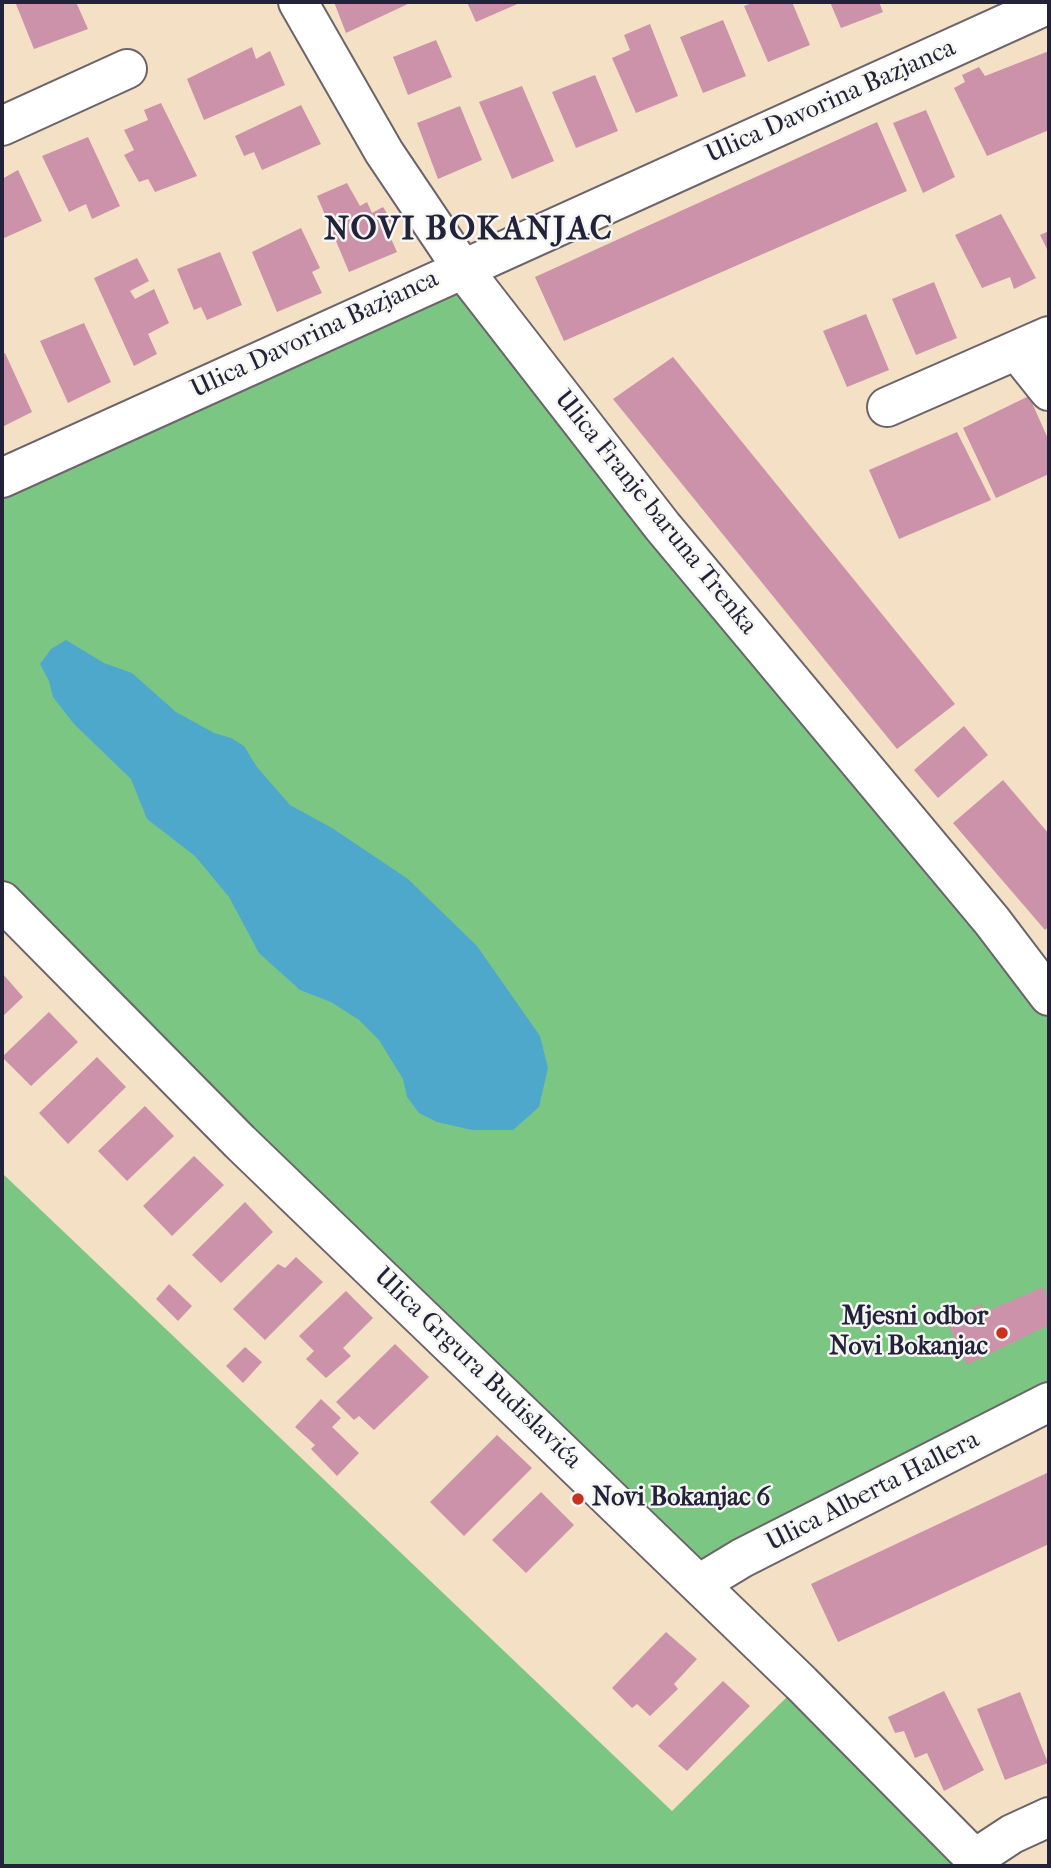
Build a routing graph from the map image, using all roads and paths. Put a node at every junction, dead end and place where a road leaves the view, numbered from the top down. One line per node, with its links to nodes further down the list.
1 (298, 2): 5 (street, Ulica Franje baruna Trenka)
2 (1049, 4): 5 (street, Ulica Davorina Bazjanca)
3 (127, 69): 4 (street)
4 (5, 115)
5 (462, 268): 9 (street, Ulica Davorina Bazjanca); 11 (street, Ulica Franje baruna Trenka)
6 (1033, 343): 7 (street); 8 (street)
7 (1049, 391)
8 (887, 407)
9 (2, 478)
10 (2, 901): 13 (street, Ulica Grgura Budislavića)
11 (1049, 996)
12 (1049, 1402): 13 (street, Ulica Alberta Hallera)
13 (699, 1584): 15 (street, Ulica Grgura Budislavića)
14 (1049, 1818): 15 (street)
15 (978, 1863)

